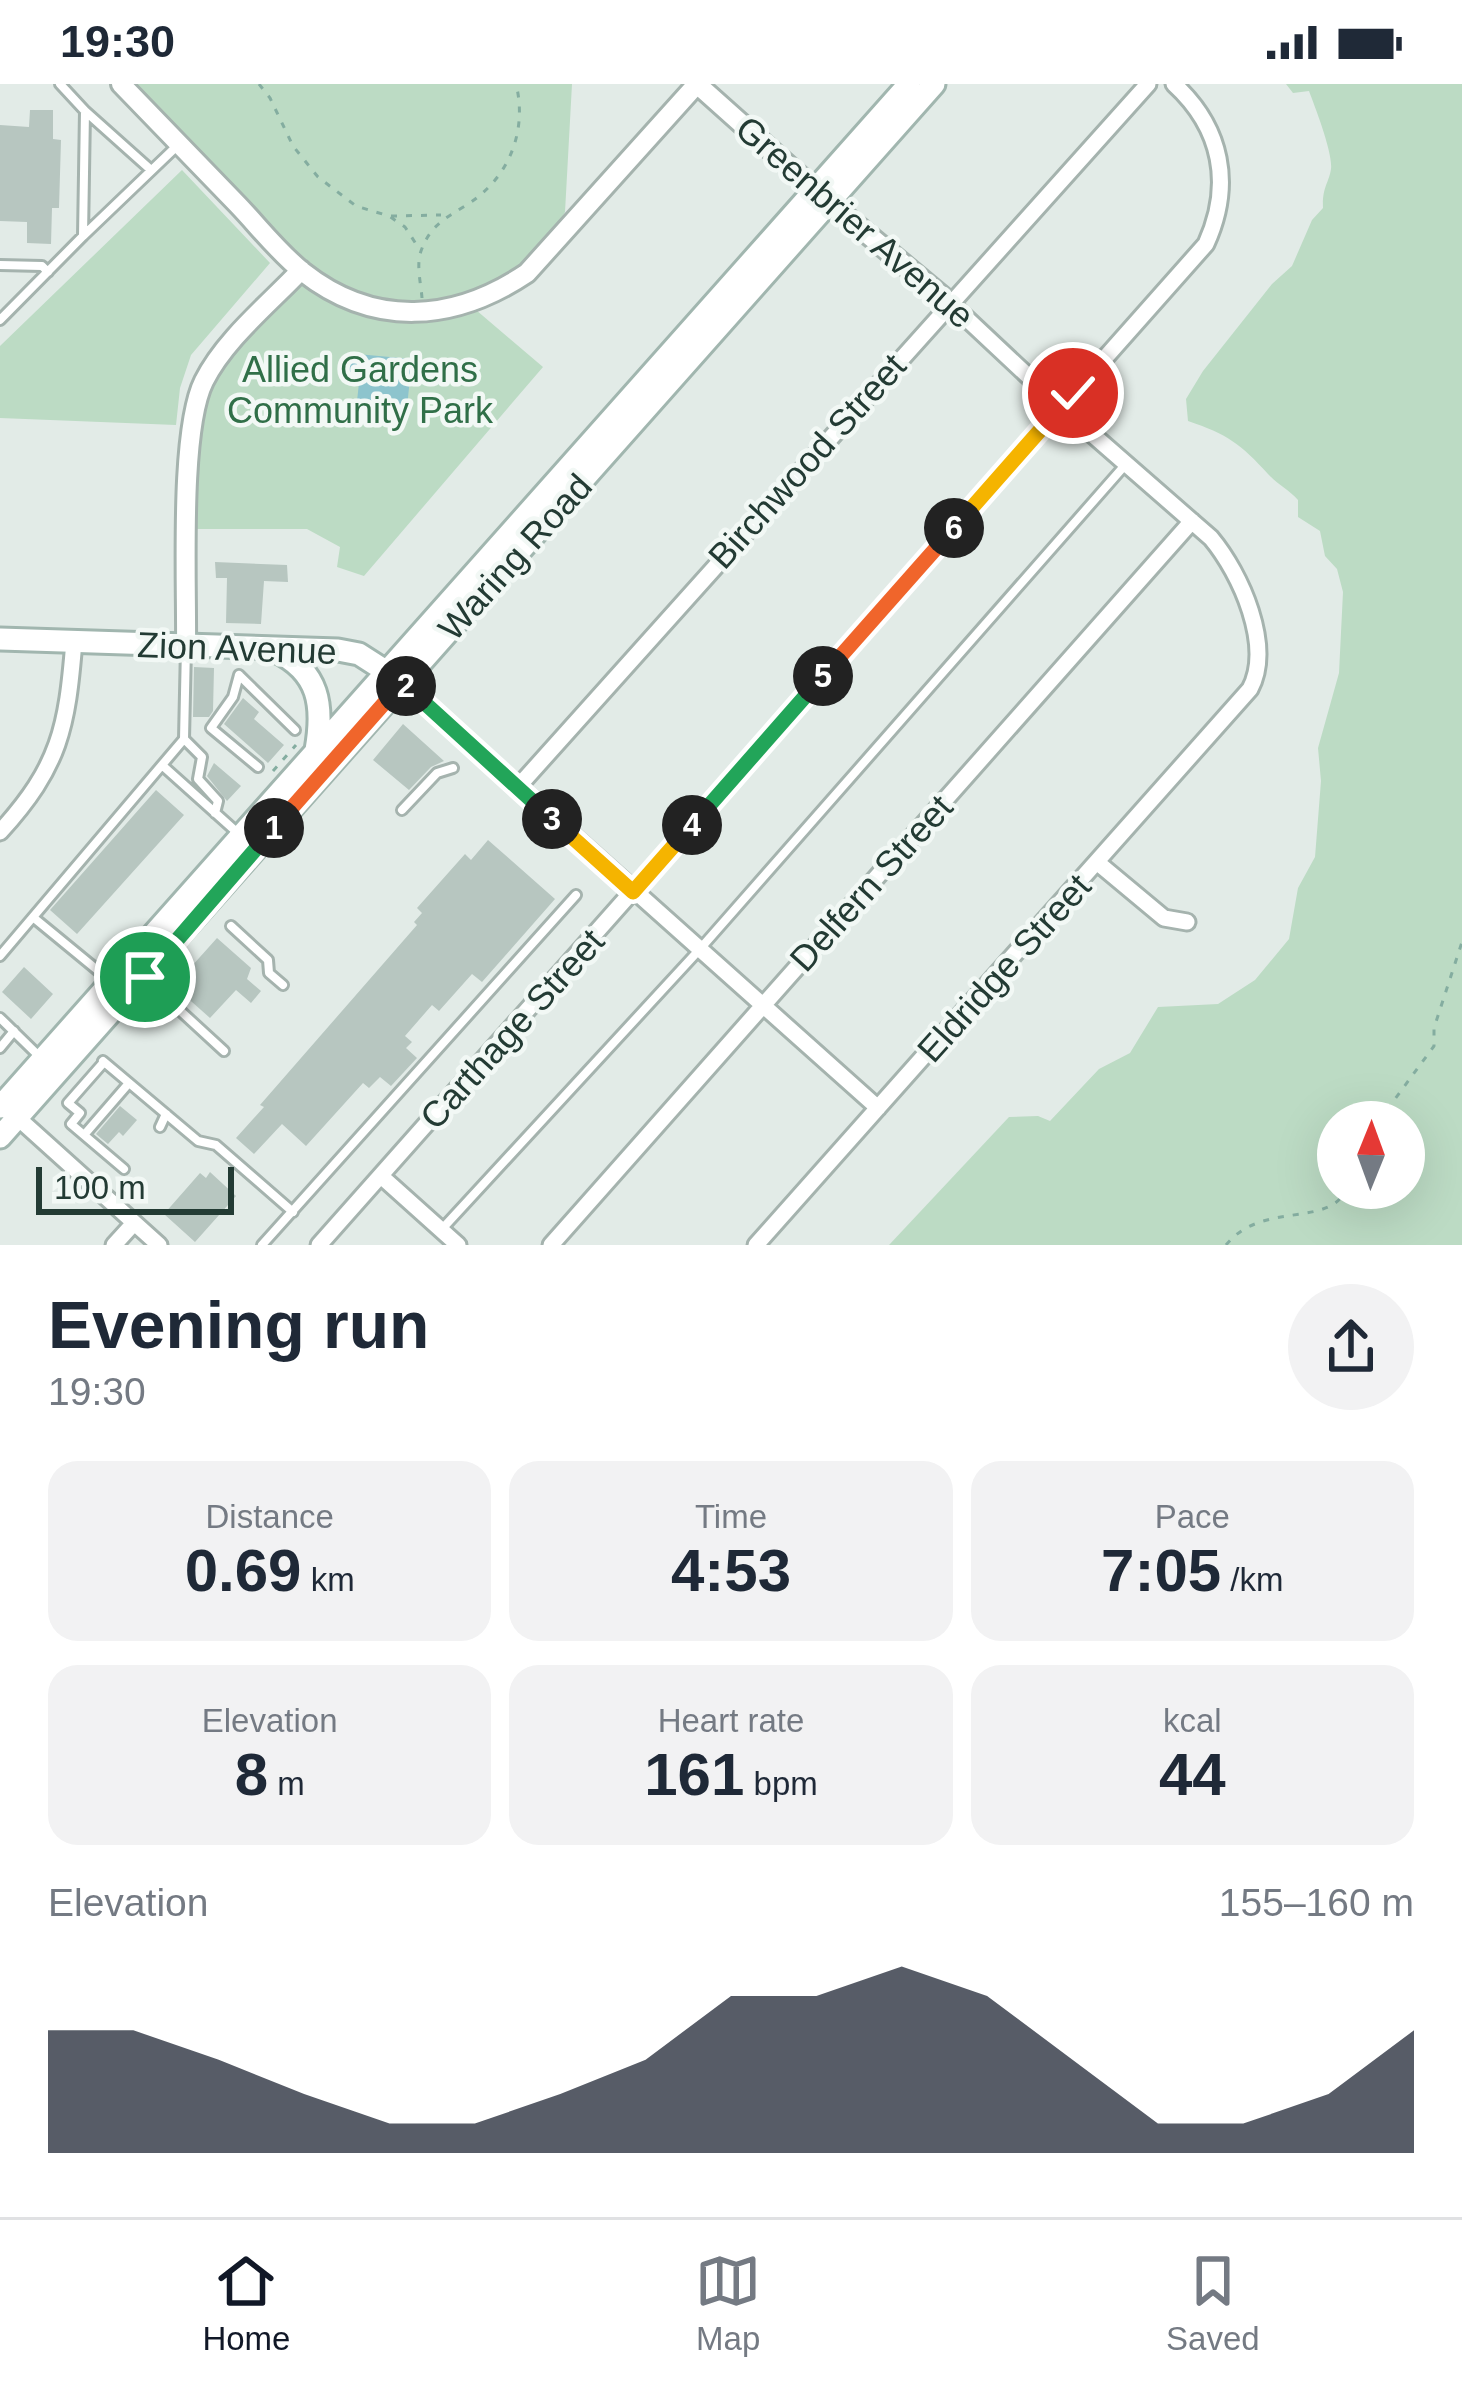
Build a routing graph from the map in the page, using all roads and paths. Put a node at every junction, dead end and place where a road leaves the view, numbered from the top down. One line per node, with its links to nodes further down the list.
1 (60, 84): 10 (lane)
2 (121, 84): 11 (street)
3 (259, 84): 15 (path)
4 (516, 84): 14 (path)
5 (697, 84): 13 (street, Greenbrier Avenue); 23 (street)
6 (909, 84): 13 (main road, Waring Road)
7 (934, 84): 13 (main road, Waring Road)
8 (1148, 84): 21 (street, Birchwood Street)
9 (1174, 84): 25 (street, Carthage Street)
10 (85, 111): 12 (lane); 16 (lane)
11 (178, 144): 12 (lane); 19 (street)
12 (151, 170): 16 (lane)
13 (823, 196): 21 (street, Greenbrier Avenue); 32 (main road, Waring Road)
14 (447, 214): 15 (path); 17 (path)
15 (389, 216): 17 (path)
16 (83, 236): 20 (lane)
17 (421, 252): 23 (path)
18 (0, 265): 20 (lane)
19 (301, 270): 23 (street); 30 (street)
20 (48, 272): 22 (lane)
21 (949, 302): 25 (street, Greenbrier Avenue); 41 (street, Birchwood Street)
22 (4, 308): 24 (lane)
23 (425, 312)
24 (0, 320)
25 (1060, 407): 26 (street, Greenbrier Avenue); 47 (street, Carthage Street)
26 (1126, 464): 27 (street, Greenbrier Avenue); 53 (lane)
27 (1192, 521): 33 (street, Greenbrier Avenue); 58 (street, Delfern Street)
28 (0, 639): 29 (main road, Zion Avenue)
29 (74, 641): 30 (main road, Zion Avenue); 44 (street)
30 (186, 646): 31 (main road, Zion Avenue); 35 (lane)
31 (269, 648): 32 (main road, Zion Avenue); 36 (main road)
32 (395, 676): 36 (main road, Waring Road); 41 (street, Zion Avenue); 66 (main road, Waring Road)
33 (1250, 689): 46 (street, Eldridge Street)
34 (295, 730): 38 (lane)
35 (184, 739): 37 (lane); 43 (lane)
36 (306, 747): 40 (path); 45 (main road, Waring Road)
37 (163, 766): 43 (lane); 49 (lane)
38 (258, 767)
39 (453, 768): 42 (lane)
40 (273, 771)
41 (517, 788): 47 (street, Zion Avenue)
42 (402, 810)
43 (215, 813): 45 (lane)
44 (0, 832)
45 (241, 836): 55 (main road, Waring Road)
46 (1098, 863): 50 (street); 67 (street, Eldridge Street)
47 (633, 892): 53 (street, Zion Avenue); 73 (street, Carthage Street)
48 (576, 895): 75 (lane)
49 (34, 918): 54 (lane); 55 (lane)
50 (1187, 922)
51 (231, 926): 56 (lane)
52 (1462, 942): 65 (path)
53 (700, 949): 58 (street, Zion Avenue); 77 (lane)
54 (0, 956)
55 (111, 981): 63 (main road, Waring Road)
56 (284, 985)
57 (162, 994): 62 (lane)
58 (764, 1005): 67 (street, Zion Avenue); 83 (street, Delfern Street)
59 (0, 1018): 60 (lane)
60 (14, 1031): 61 (lane); 63 (lane)
61 (0, 1048)
62 (224, 1051)
63 (42, 1059): 66 (main road, Waring Road)
64 (129, 1083): 68 (lane); 70 (lane); 70 (lane)
65 (1393, 1101)
66 (5, 1108): 71 (main road, Waring Road); 76 (street)
67 (878, 1108): 84 (street, Eldridge Street)
68 (166, 1114): 69 (lane); 75 (lane)
69 (160, 1127)
70 (84, 1135): 72 (lane)
71 (0, 1137)
72 (124, 1169)
73 (381, 1176): 77 (street); 81 (street, Carthage Street)
74 (1327, 1209): 85 (path)
75 (293, 1212): 80 (lane)
76 (134, 1223): 78 (street); 79 (street)
77 (441, 1230): 82 (street)
78 (114, 1245)
79 (159, 1245)
80 (262, 1245)
81 (319, 1245)
82 (458, 1245)
83 (551, 1245)
84 (756, 1245)
85 (1226, 1245)

